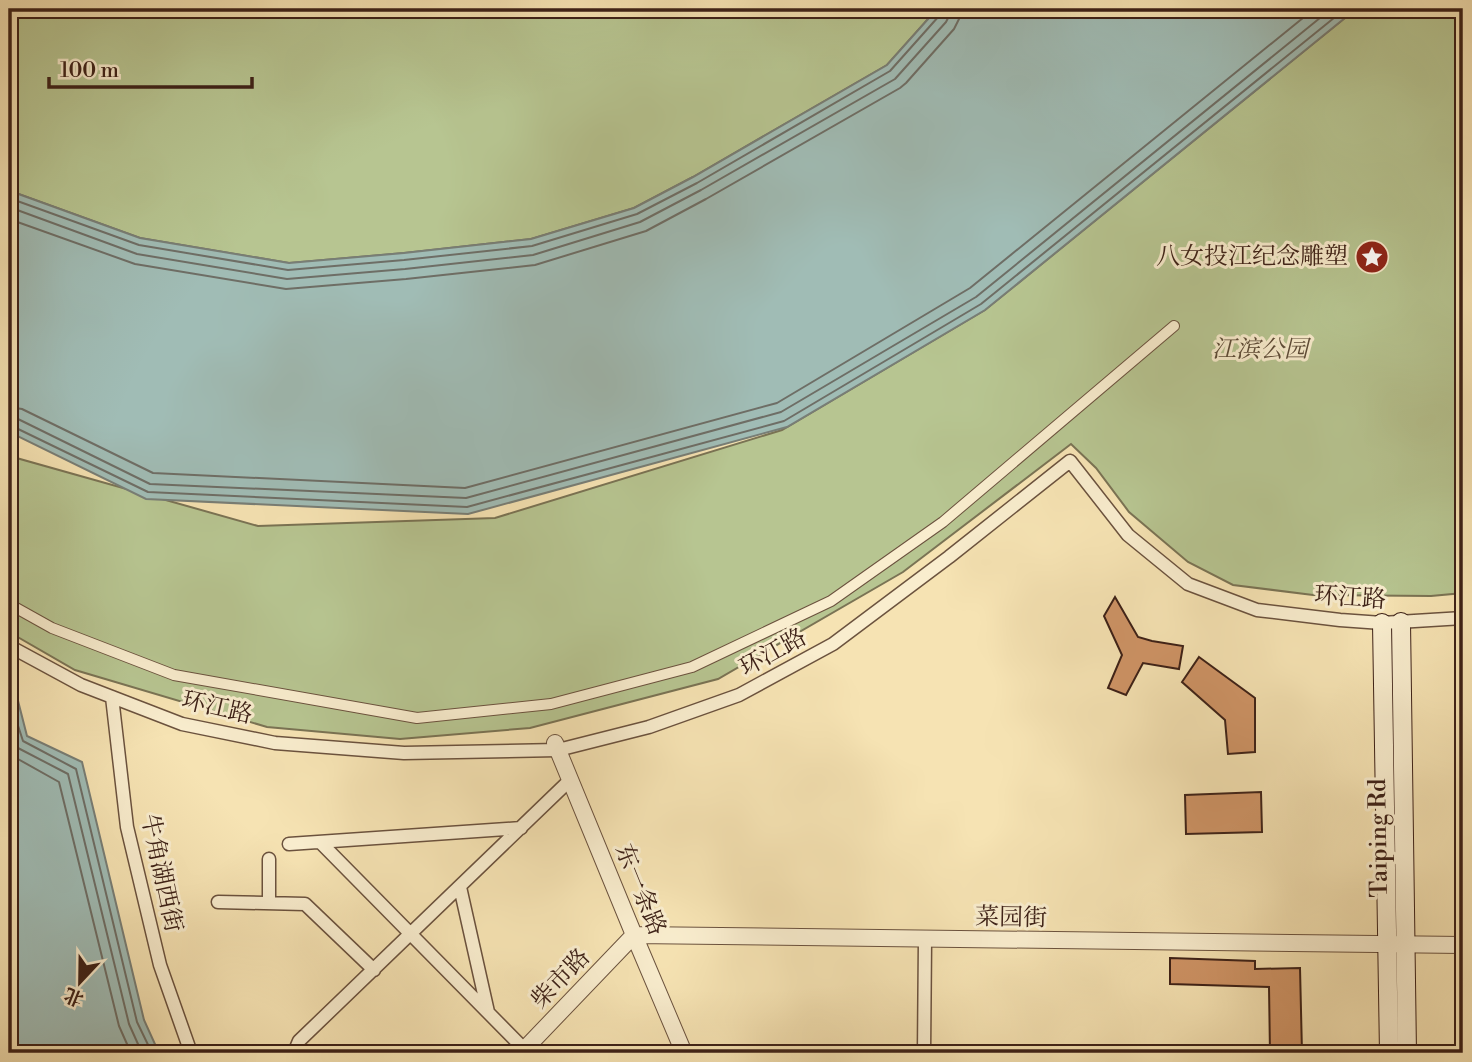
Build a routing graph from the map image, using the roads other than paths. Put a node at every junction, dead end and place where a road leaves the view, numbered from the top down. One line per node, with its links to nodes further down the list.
1 (1174, 326): 2 (street)
2 (9, 604)
3 (1463, 618): 4 (street, 环江路)
4 (1401, 622): 5 (street, 环江路); 20 (main road, Taiping Rd)
5 (1382, 623): 8 (street, 环江路); 20 (main road, Taiping Rd)
6 (9, 646): 7 (street, 环江路)
7 (111, 697): 8 (street, 环江路); 25 (street, 牛角湖西街)
8 (557, 746): 9 (street, 东一条路)
9 (570, 780): 10 (street); 18 (street, 东一条路)
10 (521, 828): 11 (street); 14 (street)
11 (321, 843): 12 (street); 17 (street)
12 (289, 844)
13 (269, 859): 16 (street)
14 (460, 887): 17 (street); 23 (street)
15 (218, 902): 16 (street)
16 (269, 903): 22 (street)
17 (412, 934): 22 (street); 23 (street)
18 (634, 935): 19 (street, 菜园街); 24 (street, 柴市路); 27 (street, 东一条路)
19 (925, 940): 20 (street, 菜园街); 28 (street)
20 (1396, 945): 21 (street, 菜园街); 29 (main road, Taiping Rd); 30 (main road, Taiping Rd)
21 (1463, 945)
22 (373, 970): 26 (street)
23 (488, 1012): 24 (street)
24 (523, 1051)
25 (191, 1053)
26 (294, 1053)
27 (684, 1053)
28 (924, 1053)
29 (1389, 1053)
30 (1407, 1053)

